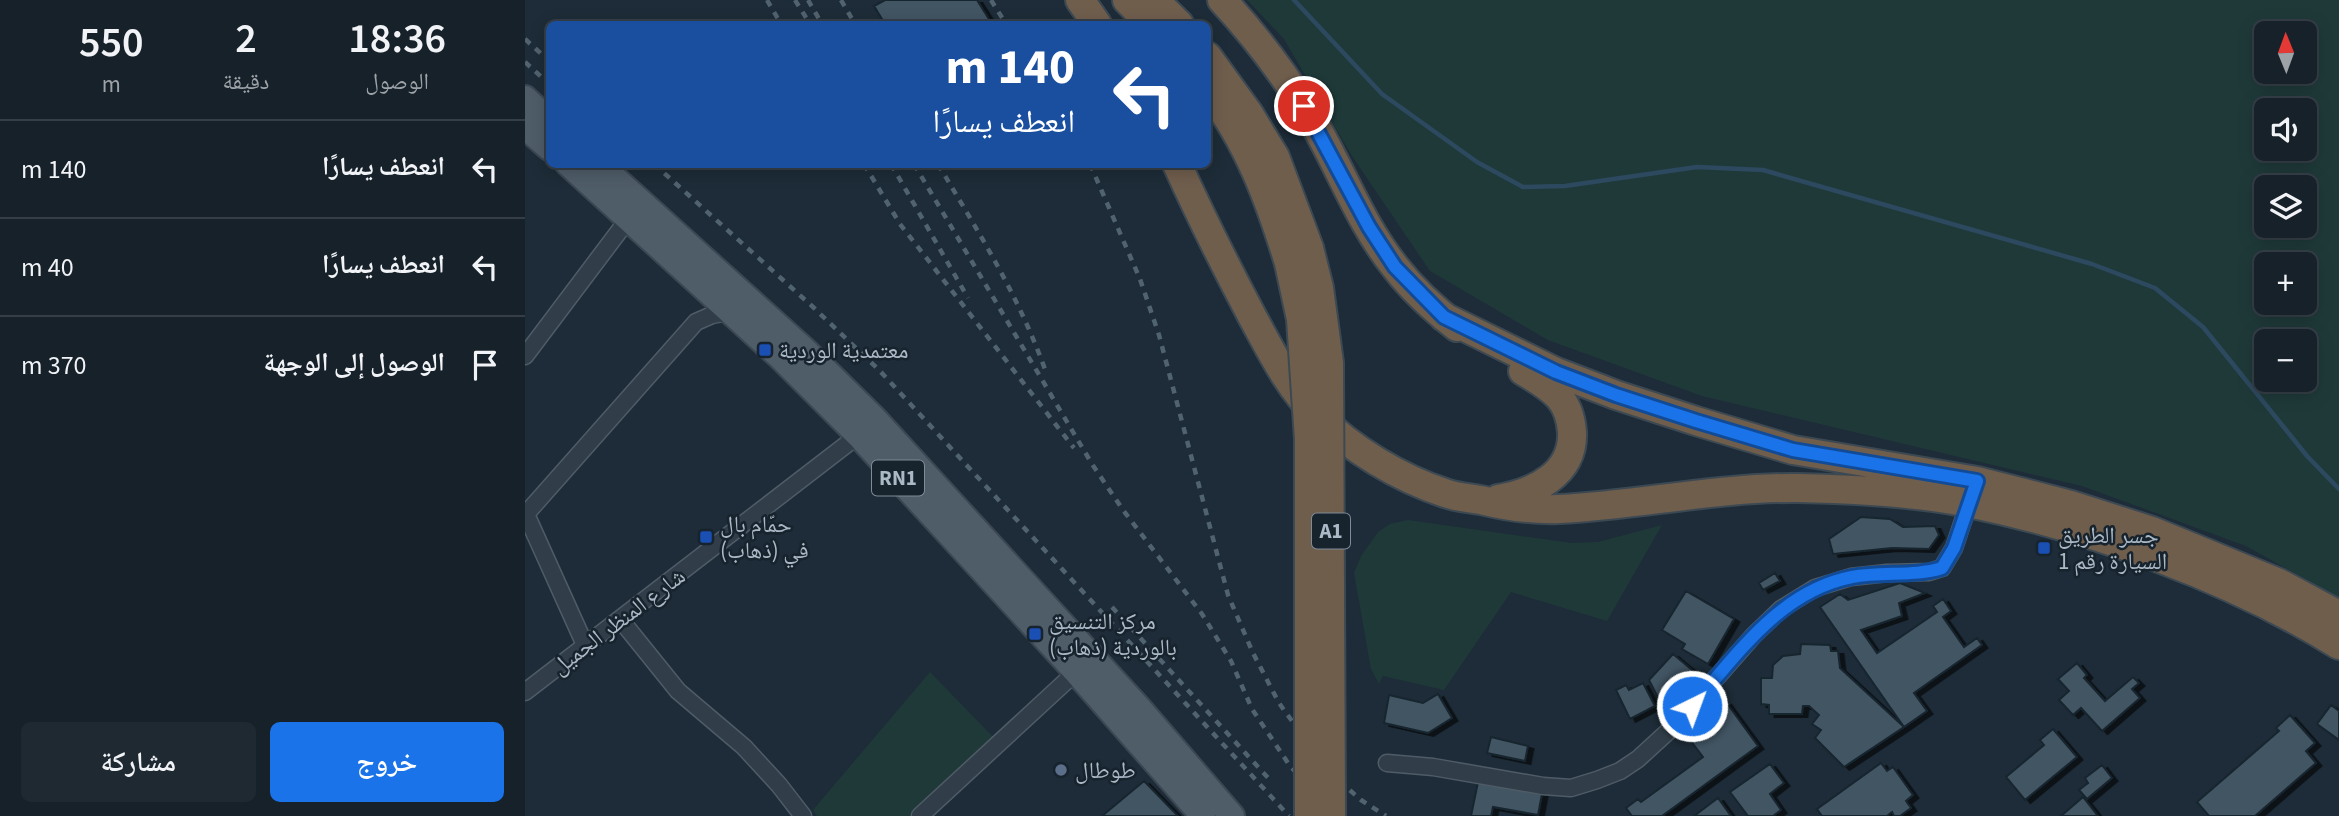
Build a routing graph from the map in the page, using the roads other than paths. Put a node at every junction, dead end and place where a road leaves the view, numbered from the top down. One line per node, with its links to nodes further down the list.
1 (1080, 0): 5 (highway)
2 (1127, 0): 6 (highway)
3 (1154, 0): 7 (highway)
4 (1222, 0): 20 (highway)
5 (1095, 21)
6 (1148, 21)
7 (1176, 21)
8 (1211, 62): 18 (highway, A1)
9 (1211, 96): 18 (highway, A1)
10 (525, 98): 11 (main road)
11 (546, 117)
12 (525, 127): 13 (main road)
13 (546, 145)
14 (573, 168): 17 (main road, RN1)
15 (603, 168): 22 (main road, RN1)
16 (1179, 168): 24 (highway)
17 (629, 218): 19 (main road, RN1); 21 (street)
18 (1299, 255): 37 (highway, A1, bridge); 38 (highway, A1, bridge)
19 (729, 312): 22 (main road, RN1); 25 (street)
20 (1444, 317): 23 (highway); 24 (highway)
21 (525, 356)
22 (868, 428): 27 (street, شارع المنظر الجميل); 30 (main road, RN1); 36 (main road, RN1)
23 (1973, 492): 24 (highway); 26 (highway); 29 (highway); 32 (street)
24 (1485, 501)
25 (526, 513): 28 (street)
26 (2339, 615)
27 (620, 619): 28 (street, شارع المنظر الجميل); 33 (street)
28 (585, 645): 31 (street, شارع المنظر الجميل)
29 (2339, 645)
30 (1076, 672): 34 (street); 35 (main road, RN1)
31 (525, 692)
32 (1387, 763)
33 (803, 816)
34 (920, 816)
35 (1203, 816)
36 (1232, 816)
37 (1309, 816)
38 (1331, 816)

